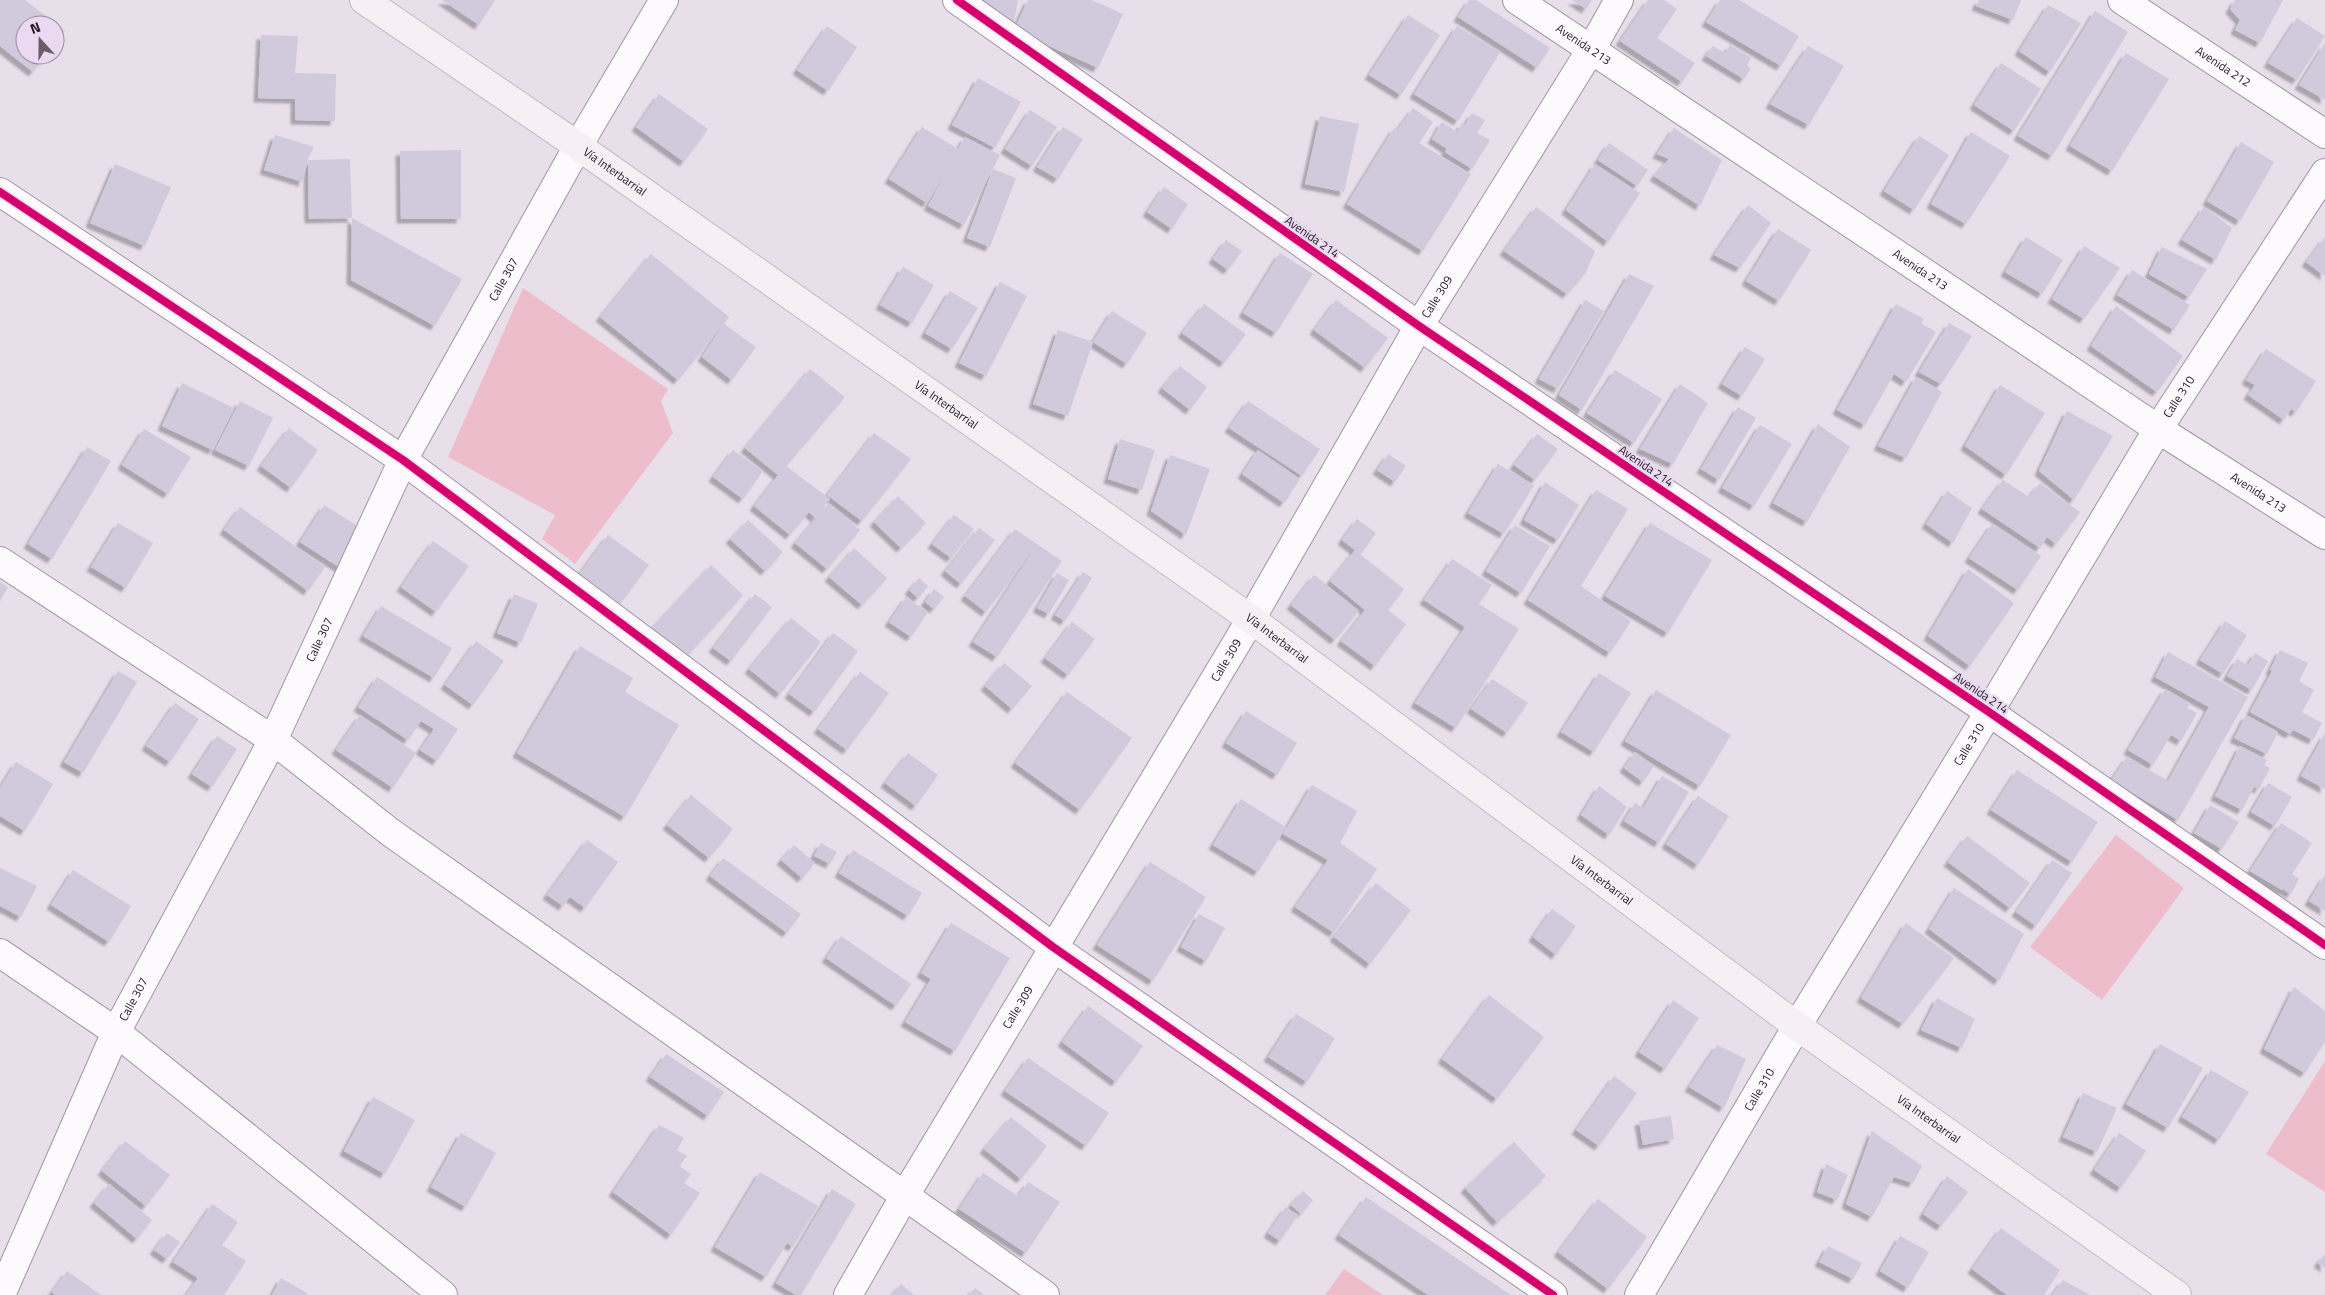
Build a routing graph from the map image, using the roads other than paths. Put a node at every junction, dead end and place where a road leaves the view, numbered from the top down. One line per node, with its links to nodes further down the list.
1 (364, 0): 9 (main road, Vía Interbarrial)
2 (664, 0): 9 (street, Calle 307)
3 (957, 0): 12 (street, Avenida 214)
4 (1517, 0): 7 (street, Avenida 213)
5 (1620, 0): 7 (street, Calle 309)
6 (2122, 0): 8 (street, Avenida 212)
7 (1592, 48): 12 (street, Calle 309); 13 (street, Avenida 213)
8 (2325, 134)
9 (578, 146): 14 (street, Calle 307); 17 (main road, Vía Interbarrial)
10 (2325, 173): 13 (street, Calle 310)
11 (0, 192): 14 (street)
12 (1419, 326): 17 (street, Calle 309); 18 (street, Avenida 214)
13 (2158, 429): 15 (street, Avenida 213); 18 (street, Calle 310)
14 (403, 460): 19 (street, Calle 307); 21 (street)
15 (2325, 535)
16 (0, 561): 19 (street)
17 (1251, 619): 21 (street, Calle 309); 23 (main road, Vía Interbarrial)
18 (1990, 712): 20 (street, Avenida 214); 23 (street, Calle 310)
19 (273, 740): 24 (street, Calle 307); 25 (street)
20 (2325, 945)
21 (1053, 946): 25 (street, Calle 309); 30 (street)
22 (0, 953): 24 (street)
23 (1797, 1026): 31 (street, Calle 310); 32 (main road, Vía Interbarrial)
24 (116, 1032): 26 (street, Calle 307); 27 (street)
25 (904, 1196): 28 (street, Calle 309); 29 (street)
26 (1, 1295)
27 (443, 1295)
28 (848, 1295)
29 (1044, 1295)
30 (1553, 1295)
31 (1638, 1295)
32 (2177, 1295)

